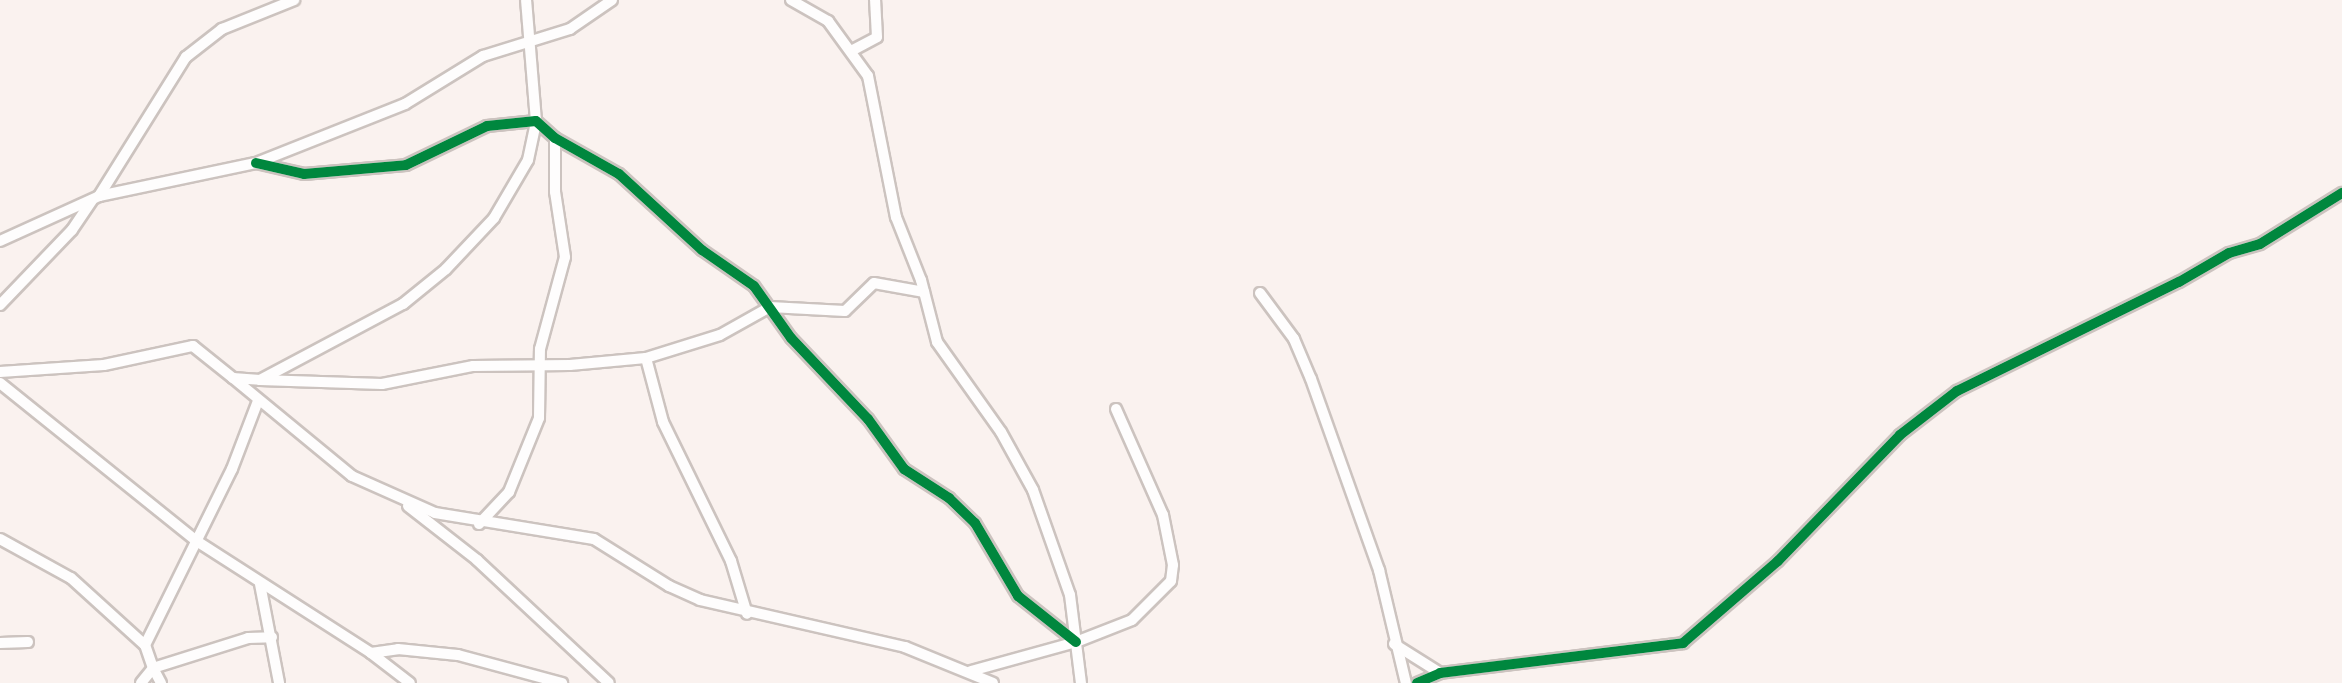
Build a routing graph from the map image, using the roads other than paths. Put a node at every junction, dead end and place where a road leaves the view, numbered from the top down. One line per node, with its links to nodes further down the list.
1 (294, 0): 12 (street)
2 (526, 0): 6 (street)
3 (612, 0): 6 (street)
4 (791, 0): 7 (street)
5 (875, 0): 7 (street)
6 (528, 41): 8 (street); 10 (street)
7 (853, 50): 14 (street)
8 (536, 121): 9 (street); 10 (street); 22 (street)
9 (555, 138): 17 (street); 19 (street)
10 (256, 163): 12 (street)
11 (2342, 193): 41 (street)
12 (96, 197): 13 (street); 16 (street)
13 (0, 241)
14 (924, 292): 17 (street); 34 (street)
15 (1260, 293): 36 (street)
16 (0, 305)
17 (771, 307): 18 (street); 34 (street)
18 (646, 358): 19 (street); 31 (street)
19 (537, 366): 22 (street); 27 (street)
20 (0, 372): 21 (street)
21 (233, 378): 22 (street); 24 (street)
22 (260, 380)
23 (0, 383): 29 (street)
24 (258, 401): 26 (street); 29 (street)
25 (1116, 410): 34 (street)
26 (397, 498): 27 (street); 47 (street)
27 (479, 524): 31 (street)
28 (0, 539): 37 (street)
29 (195, 540): 30 (street); 37 (street)
30 (260, 584): 32 (street); 38 (street)
31 (747, 614): 40 (street)
32 (272, 637): 39 (street); 44 (street)
33 (28, 642): 35 (street)
34 (1076, 642): 40 (street); 49 (street)
35 (0, 643)
36 (1394, 644): 41 (street); 50 (street)
37 (145, 645): 39 (street)
38 (371, 653): 45 (street); 46 (street)
39 (153, 668): 42 (street); 43 (street)
40 (971, 671): 48 (street)
41 (1440, 673): 51 (street)
42 (141, 683)
43 (161, 683)
44 (279, 683)
45 (410, 683)
46 (562, 683)
47 (610, 683)
48 (993, 683)
49 (1081, 683)
50 (1406, 683)
51 (1417, 683)

